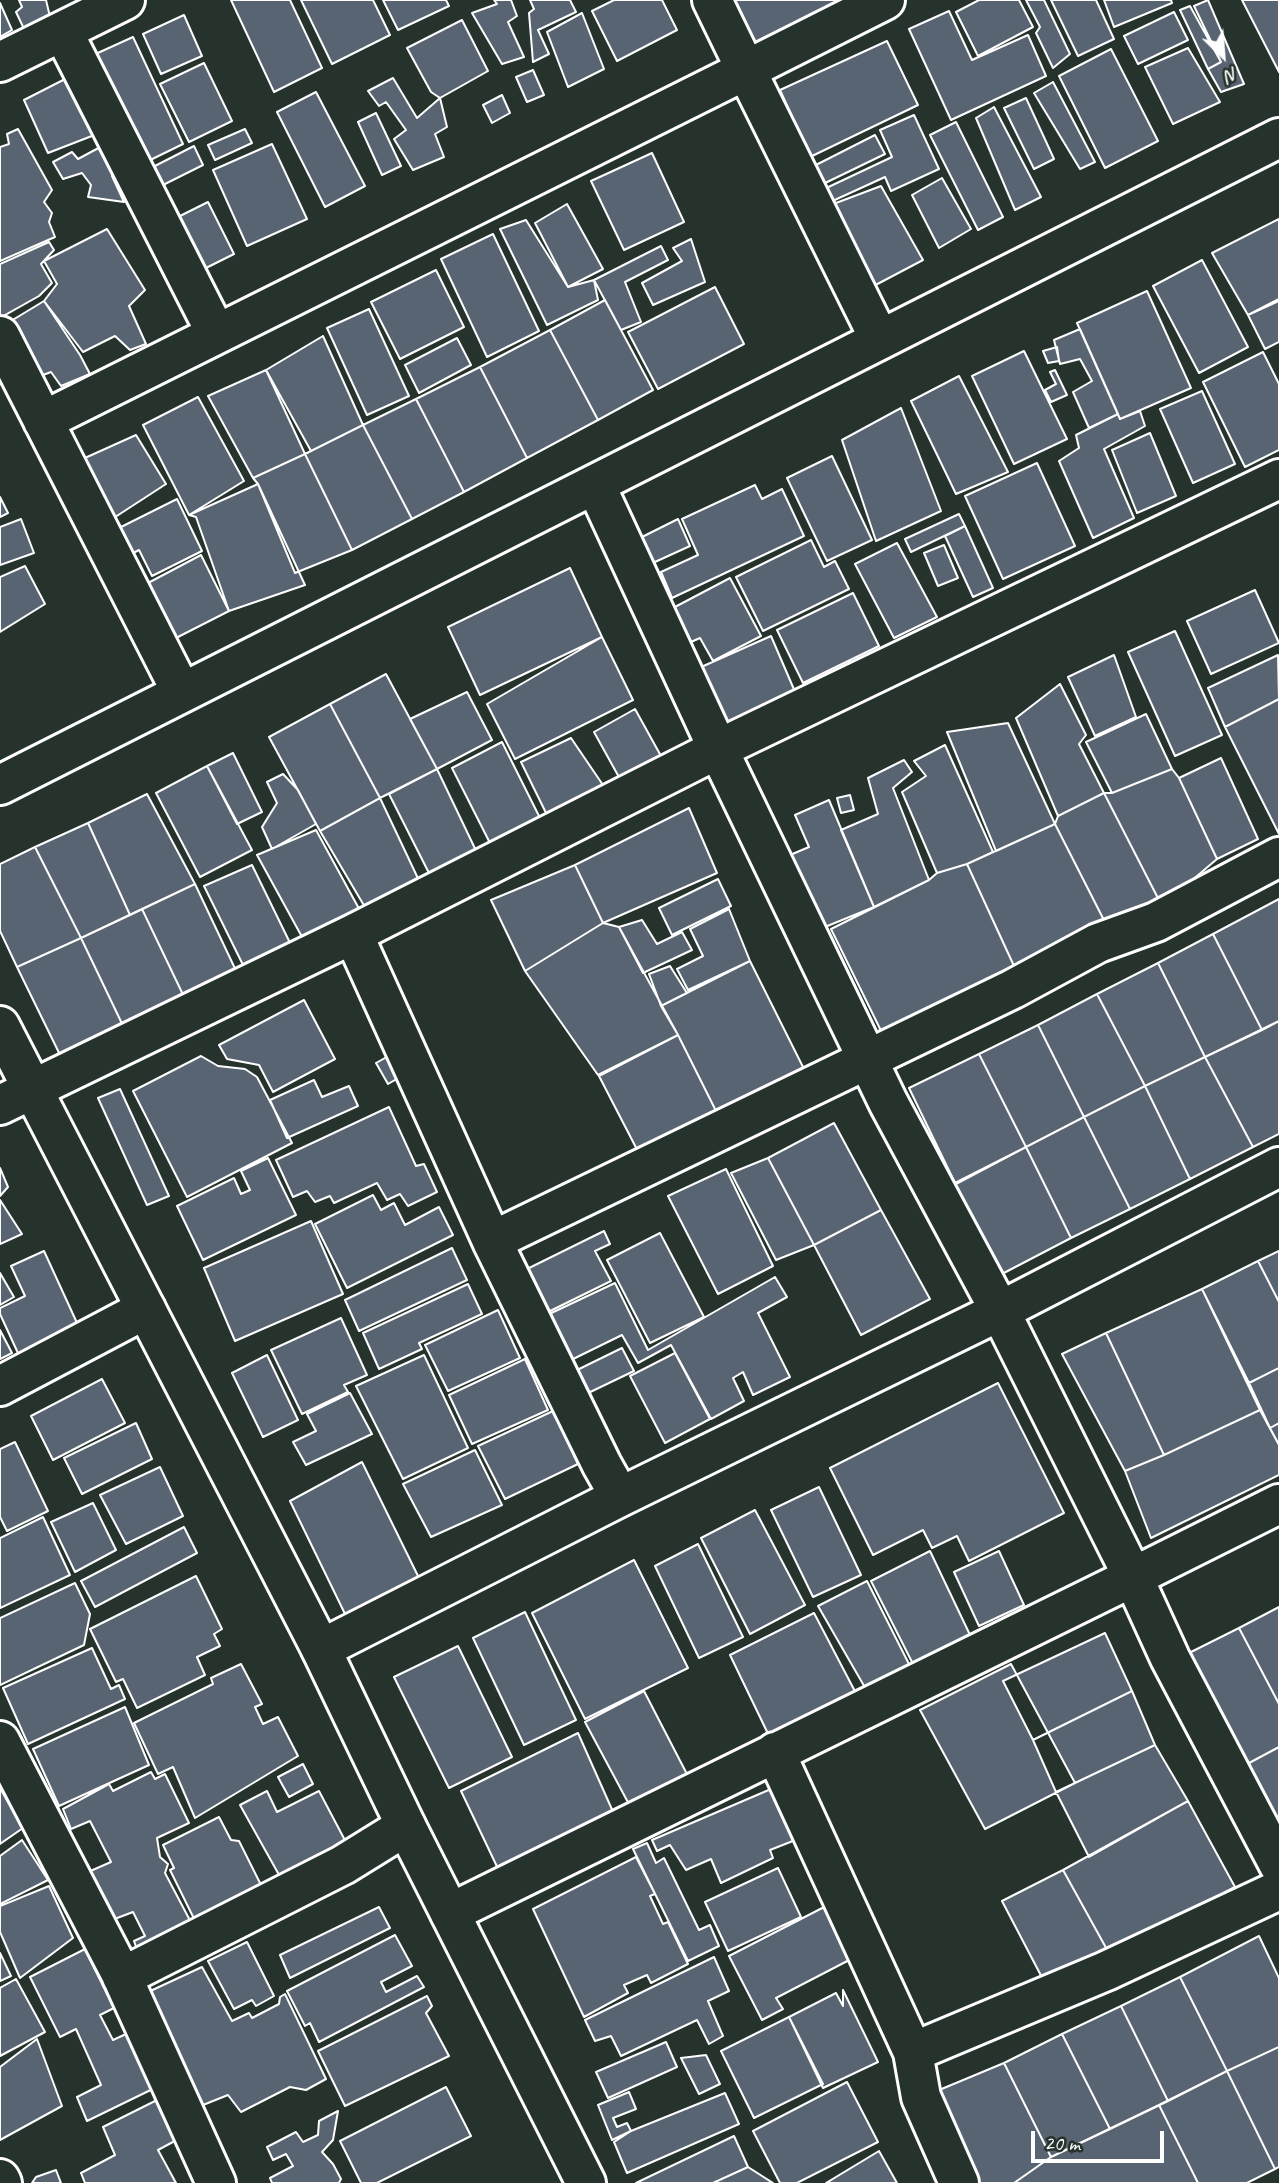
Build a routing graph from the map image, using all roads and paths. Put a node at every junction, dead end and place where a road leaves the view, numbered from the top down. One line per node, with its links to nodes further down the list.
1 (125, 0): 4 (street)
2 (712, 0): 6 (street)
3 (885, 0): 6 (street)
4 (63, 32): 5 (street); 8 (street)
5 (0, 62)
6 (746, 70): 8 (street); 10 (street)
7 (1279, 138): 10 (street)
8 (216, 333): 11 (street)
9 (0, 336): 11 (street)
10 (880, 340): 12 (street)
11 (43, 421): 14 (street)
12 (595, 484): 14 (street); 15 (street)
13 (1276, 489): 15 (street)
14 (182, 693): 16 (street)
15 (718, 749): 18 (street); 20 (street)
16 (0, 785)
17 (1279, 857): 20 (street)
18 (353, 934): 21 (street); 23 (street)
19 (0, 1026): 21 (street)
20 (867, 1060): 23 (street); 25 (street)
21 (16, 1097): 24 (street)
22 (1279, 1167): 25 (street)
23 (492, 1241): 27 (street)
24 (146, 1309): 26 (street); 30 (street)
25 (1000, 1311): 27 (street); 29 (street)
26 (0, 1386)
27 (620, 1497): 30 (street)
28 (1279, 1504): 29 (street)
29 (1133, 1577): 32 (street); 34 (street)
30 (321, 1648): 33 (street)
31 (0, 1741): 37 (street)
32 (775, 1752): 36 (street); 38 (street)
33 (406, 1826): 36 (street); 37 (street)
34 (1279, 1866)
35 (1279, 1890): 38 (street)
36 (450, 1913): 40 (street)
37 (122, 1977): 39 (street)
38 (913, 2052): 41 (street)
39 (216, 2183)
40 (586, 2183)
41 (960, 2183)

